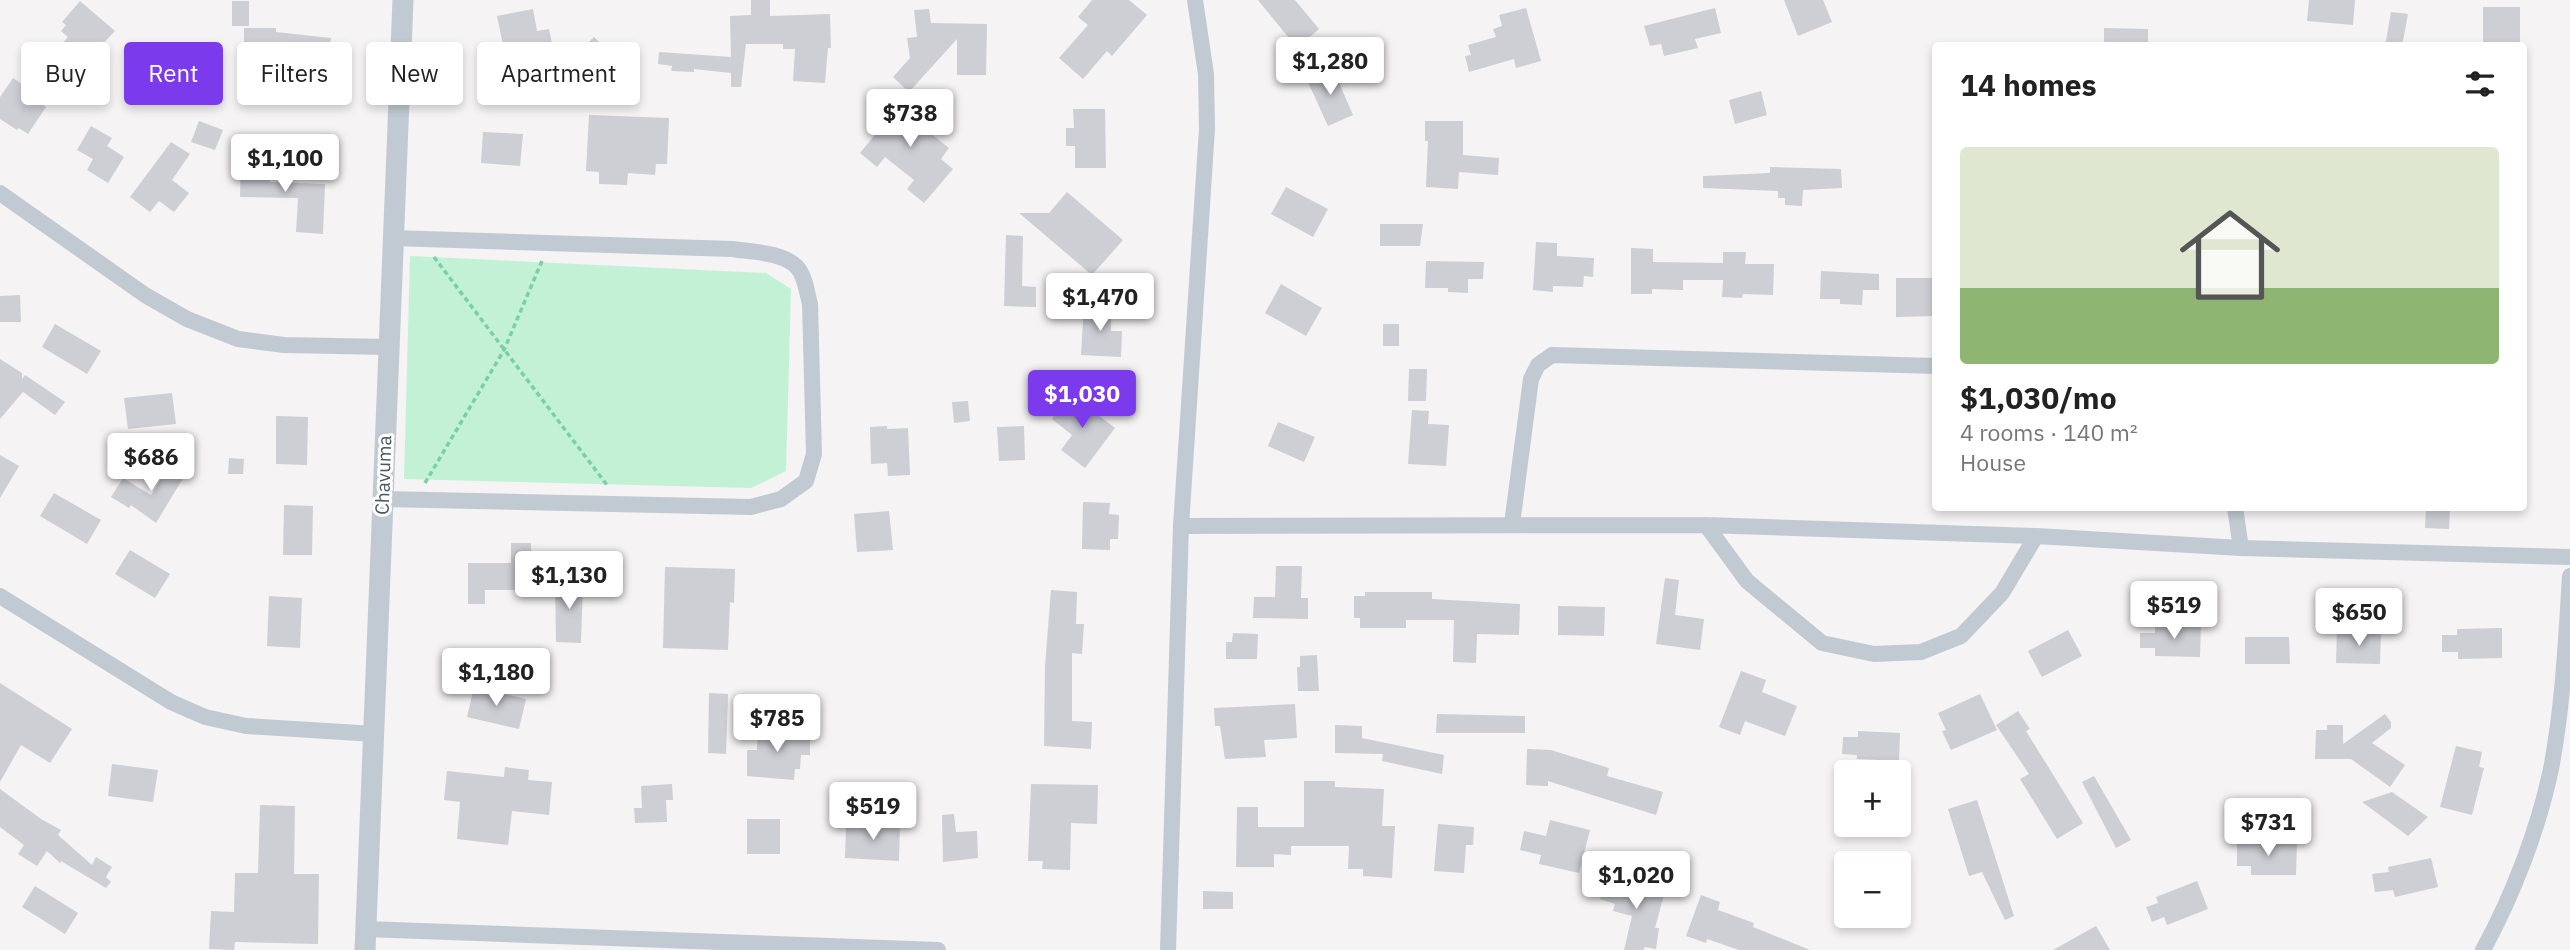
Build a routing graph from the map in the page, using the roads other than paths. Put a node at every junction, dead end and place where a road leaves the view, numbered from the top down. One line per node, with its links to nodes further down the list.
1 (403, 0): 4 (street, Chavuma)
2 (1195, 0): 11 (street)
3 (0, 193): 5 (street)
4 (392, 237): 5 (street, Chavuma); 7 (street)
5 (387, 347): 7 (street, Chavuma)
6 (1932, 366): 9 (street)
7 (383, 499): 18 (street, Chavuma)
8 (2235, 511): 13 (street)
9 (1511, 524): 10 (street); 11 (street)
10 (1706, 525): 12 (street); 12 (street)
11 (1181, 526): 21 (street)
12 (2036, 536): 13 (street)
13 (2241, 548): 14 (street)
14 (2570, 557)
15 (2570, 576): 16 (street)
16 (2570, 589): 22 (street)
17 (0, 596): 18 (street)
18 (375, 734): 19 (street, Chavuma)
19 (365, 939): 20 (street)
20 (938, 950)
21 (1168, 950)
22 (2483, 950)

